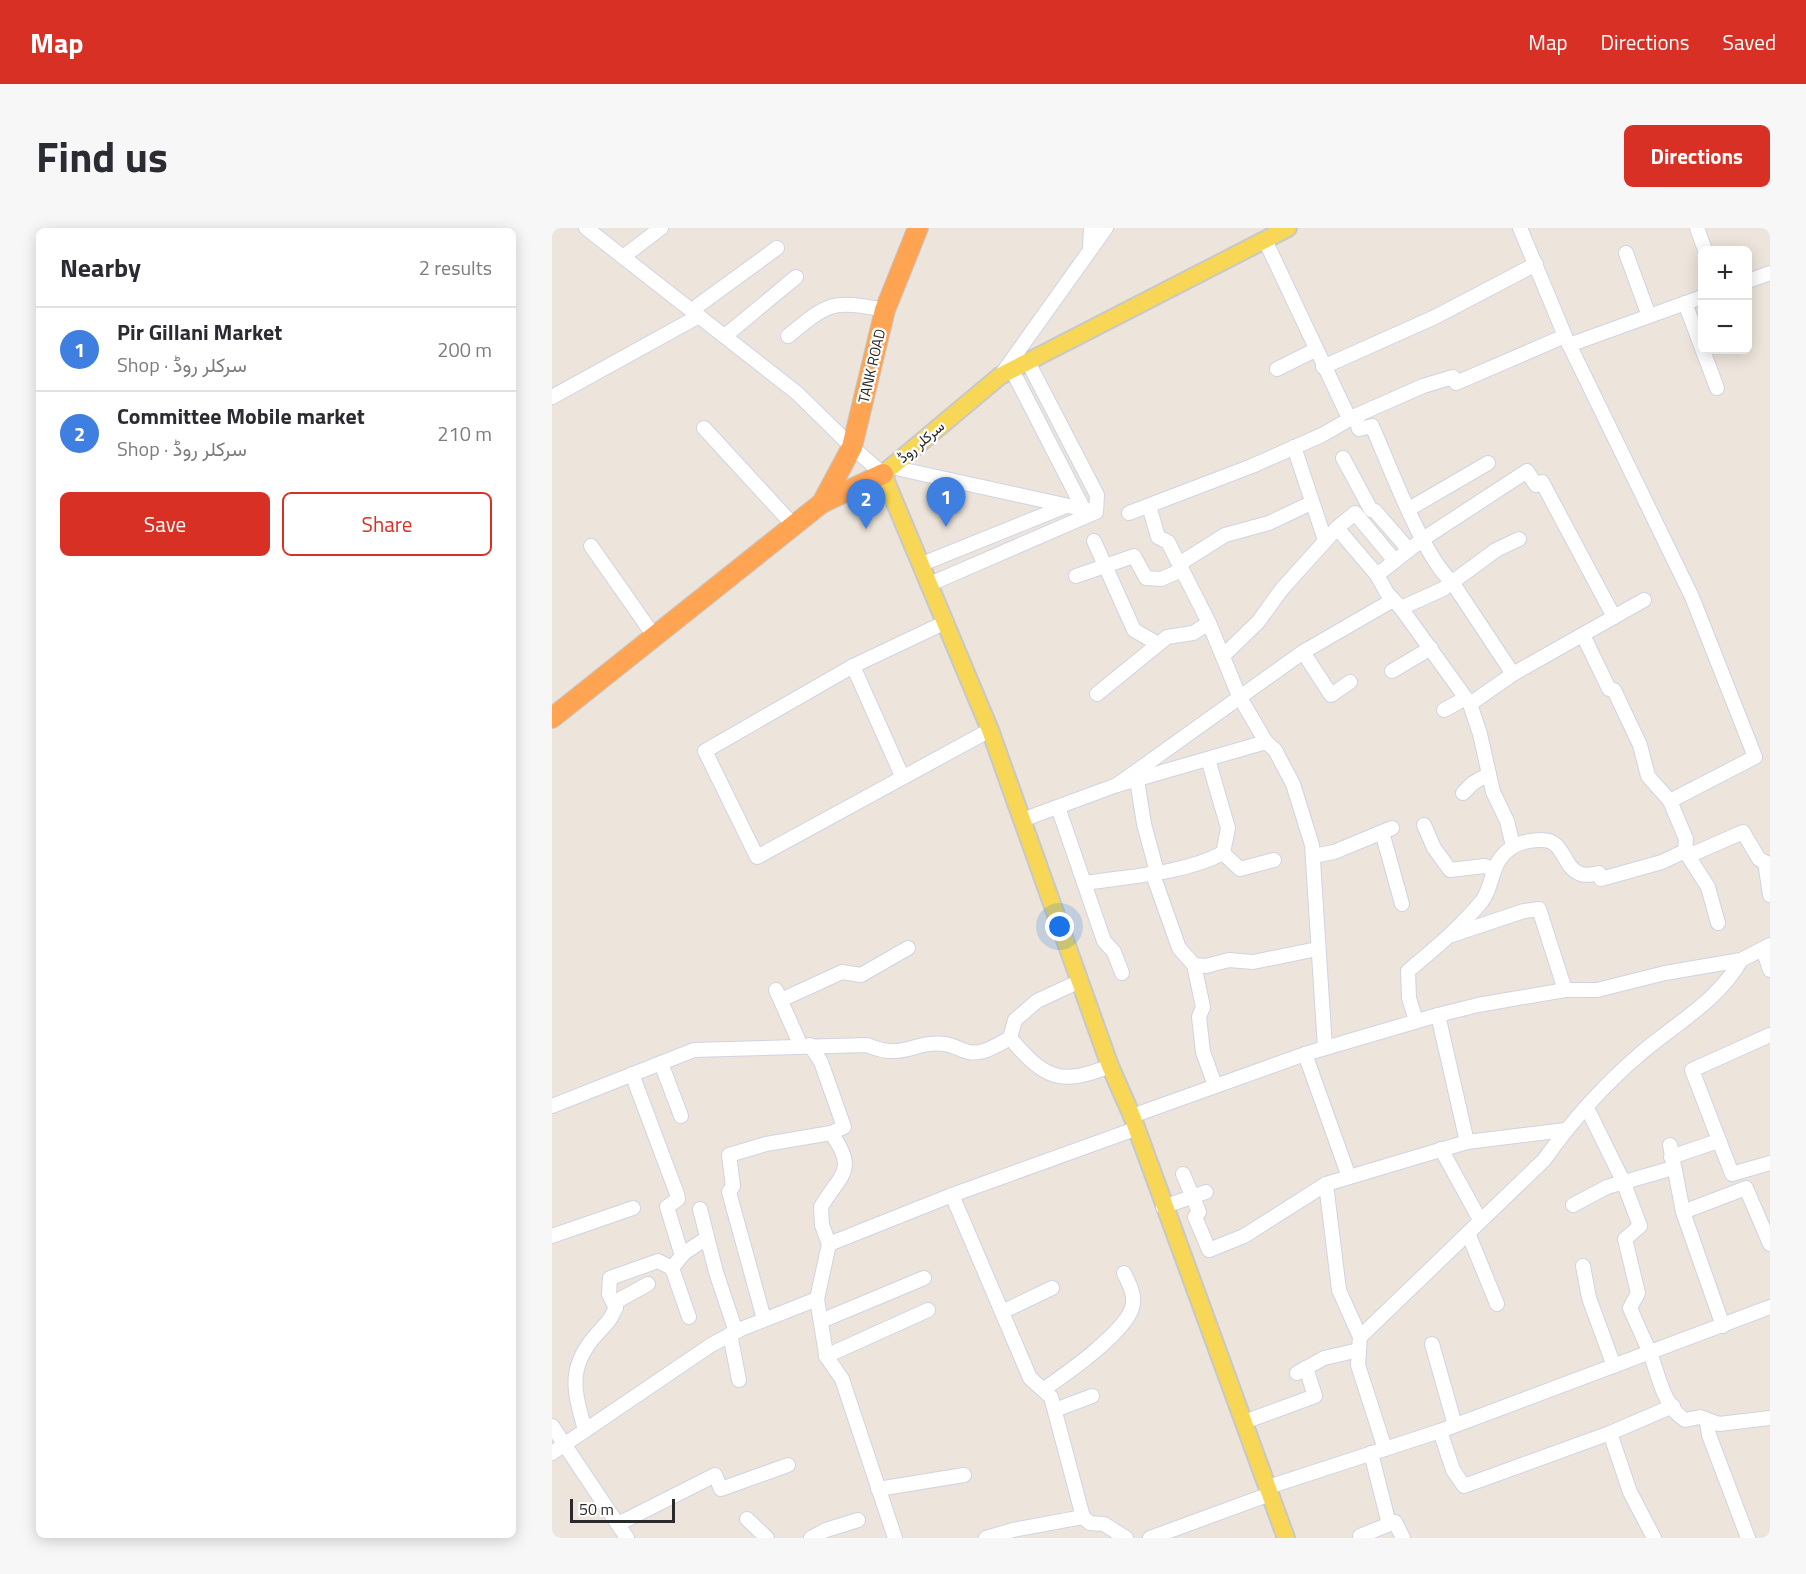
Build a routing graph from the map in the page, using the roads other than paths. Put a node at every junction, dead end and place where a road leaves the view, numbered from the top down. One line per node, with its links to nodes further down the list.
1 (586, 228): 14 (street)
2 (662, 228): 14 (street)
3 (918, 228): 21 (highway, TANK ROAD)
4 (1091, 228): 12 (street)
5 (1106, 228): 12 (street)
6 (1288, 228): 9 (main road, سرکلر روڈ)
7 (1520, 228): 15 (street)
8 (1697, 228): 10 (street)
9 (1265, 240): 27 (street); 28 (main road, سرکلر روڈ)
10 (1704, 246)
11 (777, 248): 22 (street)
12 (1090, 249): 31 (street)
13 (1626, 253): 23 (street)
14 (623, 257): 22 (street)
15 (1536, 264): 26 (street); 29 (street)
16 (1770, 273): 18 (street)
17 (796, 277): 24 (street)
18 (1752, 280)
19 (1698, 298): 20 (street)
20 (1685, 303): 23 (street); 32 (street)
21 (885, 310): 25 (street); 36 (highway, TANK ROAD)
22 (695, 313): 24 (street); 33 (street)
23 (1649, 316): 26 (street)
24 (725, 336): 36 (street)
25 (788, 336)
26 (1567, 341): 34 (street); 92 (street)
27 (1315, 350): 29 (street); 30 (street)
28 (1028, 362): 31 (main road, سرکلر روڈ); 46 (street)
29 (1323, 366): 34 (street)
30 (1277, 369)
31 (1006, 373): 40 (main road, سرکلر روڈ); 46 (street)
32 (1717, 387)
33 (552, 398)
34 (1352, 417): 37 (street); 45 (street)
35 (704, 428): 48 (street)
36 (852, 447): 40 (street); 41 (highway, TANK ROAD)
37 (1293, 447): 42 (street); 44 (street)
38 (1343, 458): 55 (street)
39 (1488, 463): 45 (street)
40 (887, 471): 41 (highway, سرکلر روڈ); 43 (street); 57 (main road)
41 (822, 503): 48 (highway, سرکلر روڈ)
42 (1311, 503): 52 (street); 59 (street)
43 (1066, 506): 46 (street); 57 (street)
44 (1149, 506): 47 (street); 59 (street)
45 (1410, 509): 50 (street)
46 (1090, 511): 63 (street)
47 (1129, 513)
48 (794, 526): 70 (highway, سرکلر روڈ)
49 (1337, 528): 52 (street); 56 (street); 60 (street)
50 (1423, 539): 55 (street); 62 (street); 66 (street)
51 (1518, 539): 62 (street)
52 (1326, 540): 74 (street)
53 (1094, 542): 58 (street)
54 (591, 546): 70 (street)
55 (1409, 550): 56 (street)
56 (1395, 561): 60 (street)
57 (921, 564): 63 (main road)
58 (1104, 565): 59 (street); 61 (street); 71 (street)
59 (1180, 567): 68 (street)
60 (1377, 575): 65 (street)
61 (1076, 576)
62 (1452, 582): 65 (street); 77 (street)
63 (930, 584): 67 (main road)
64 (1644, 600): 66 (street)
65 (1397, 604): 72 (street); 73 (street)
66 (1614, 617): 69 (street)
67 (946, 622): 75 (street); 84 (main road)
68 (1209, 623): 71 (street); 74 (street)
69 (1583, 634): 77 (street); 92 (street)
70 (654, 636): 83 (highway, سرکلر روڈ)
71 (1158, 644): 79 (street)
72 (1431, 648): 76 (street); 81 (street)
73 (1303, 652): 78 (street); 80 (street)
74 (1223, 656): 80 (street)
75 (853, 666): 88 (street); 88 (street)
76 (1392, 671)
77 (1513, 675): 81 (street)
78 (1350, 682)
79 (1097, 694)
80 (1239, 696): 85 (street); 90 (street)
81 (1468, 701): 82 (street); 87 (street)
82 (1444, 710)
83 (552, 718)
84 (990, 730): 88 (street); 94 (main road)
85 (1266, 742): 86 (street); 99 (street)
86 (1208, 759): 89 (street); 98 (street)
87 (1489, 774): 91 (street); 96 (street)
88 (902, 776)
89 (1137, 780): 90 (street); 102 (street)
90 (1117, 785): 93 (street)
91 (1463, 793)
92 (1670, 801): 97 (street)
93 (1058, 807): 94 (street); 103 (street)
94 (1022, 820): 115 (main road)
95 (1424, 825): 101 (street)
96 (1513, 846): 97 (street); 101 (street)
97 (1685, 851): 104 (street); 106 (street)
98 (1224, 853): 100 (street); 102 (street)
99 (1313, 856): 105 (street); 110 (street)
100 (1274, 860)
101 (1492, 869): 107 (street)
102 (1154, 872): 103 (street); 112 (street)
103 (1085, 883): 114 (street)
104 (1770, 895)
105 (1402, 904)
106 (1718, 923)
107 (1450, 936): 116 (street); 118 (street)
108 (1767, 947): 111 (street); 113 (street)
109 (908, 948): 121 (street)
110 (1317, 949): 112 (street); 122 (street)
111 (1741, 960): 116 (street); 129 (street)
112 (1194, 965): 127 (street)
113 (1770, 970)
114 (1122, 973)
115 (1080, 981): 120 (street); 125 (main road)
116 (1565, 990): 117 (street)
117 (1438, 1015): 118 (street); 135 (street)
118 (1416, 1021): 122 (street)
119 (1770, 1035): 134 (street)
120 (1010, 1038): 121 (street); 125 (street)
121 (806, 1045): 124 (street); 133 (street)
122 (1325, 1048): 123 (street)
123 (1305, 1054): 127 (street); 140 (street)
124 (661, 1063): 126 (street); 130 (street)
125 (1110, 1066): 131 (main road)
126 (632, 1074): 128 (street); 159 (street)
127 (1215, 1085): 131 (street)
128 (552, 1106)
129 (1587, 1108): 132 (street); 141 (street)
130 (681, 1116)
131 (1133, 1123): 144 (street); 148 (main road)
132 (1565, 1130): 135 (street); 151 (street)
133 (831, 1133): 156 (street); 173 (street)
134 (1718, 1141): 137 (street); 138 (street)
135 (1467, 1142): 136 (street)
136 (1441, 1149): 140 (street); 151 (street)
137 (1671, 1157): 141 (street); 150 (street)
138 (1770, 1163)
139 (1183, 1174): 145 (street)
140 (1349, 1177): 142 (street)
141 (1623, 1181): 146 (street); 179 (street)
142 (1326, 1184): 155 (street); 177 (street)
143 (1206, 1192): 145 (street)
144 (952, 1195): 156 (street); 171 (street)
145 (1192, 1197): 148 (street); 155 (street)
146 (1573, 1205)
147 (633, 1208): 153 (street)
148 (1163, 1208): 158 (main road)
149 (700, 1209): 154 (street)
150 (1683, 1212): 157 (street); 175 (street)
151 (1480, 1220): 152 (street)
152 (1468, 1233): 167 (street); 177 (street)
153 (552, 1236)
154 (707, 1238): 159 (street); 176 (street)
155 (1204, 1239): 158 (street)
156 (829, 1244): 166 (street)
157 (1770, 1244)
158 (1179, 1249): 188 (main road)
159 (682, 1256): 161 (street)
160 (1582, 1266): 181 (street)
161 (672, 1268): 169 (street); 172 (street)
162 (1124, 1273): 183 (street)
163 (924, 1278): 174 (street)
164 (648, 1284): 169 (street)
165 (1052, 1288): 171 (street)
166 (817, 1299): 173 (street); 174 (street)
167 (1497, 1304)
168 (1770, 1307): 175 (street)
169 (616, 1308): 192 (street)
170 (928, 1310): 180 (street)
171 (1002, 1312): 183 (street)
172 (689, 1317)
173 (764, 1319): 176 (street)
174 (821, 1321): 180 (street)
175 (1724, 1326): 179 (street)
176 (733, 1333): 182 (street); 192 (street)
177 (1360, 1343): 188 (street); 196 (street)
178 (1432, 1344): 190 (street)
179 (1650, 1353): 181 (street); 185 (street)
180 (826, 1356): 201 (street)
181 (1614, 1366): 190 (street)
182 (739, 1380)
183 (1044, 1389): 186 (street)
184 (1092, 1396): 186 (street)
185 (1673, 1406): 189 (street); 194 (street)
186 (1055, 1410): 203 (street)
187 (1770, 1418): 189 (street)
188 (1244, 1422): 202 (main road)
189 (1707, 1422): 220 (street)
190 (1455, 1425): 193 (street)
191 (552, 1426): 195 (street)
192 (585, 1430): 195 (street)
193 (1440, 1431): 194 (street); 196 (street)
194 (1610, 1433): 219 (street)
195 (565, 1444): 197 (street); 206 (street)
196 (1385, 1449): 198 (street)
197 (552, 1452)
198 (1371, 1453): 202 (street); 207 (street)
199 (788, 1465): 206 (street)
200 (964, 1475): 201 (street)
201 (878, 1489): 213 (street)
202 (1269, 1490): 216 (street); 217 (main road)
203 (1083, 1516): 208 (street); 215 (street)
204 (747, 1520): 211 (street)
205 (858, 1520): 212 (street)
206 (618, 1524): 210 (street)
207 (1389, 1524): 209 (street); 218 (street)
208 (1015, 1534): 214 (street)
209 (1360, 1536)
210 (627, 1538)
211 (767, 1538)
212 (811, 1538)
213 (895, 1538)
214 (986, 1538)
215 (1126, 1538)
216 (1150, 1538)
217 (1286, 1538)
218 (1403, 1538)
219 (1654, 1538)
220 (1748, 1538)

